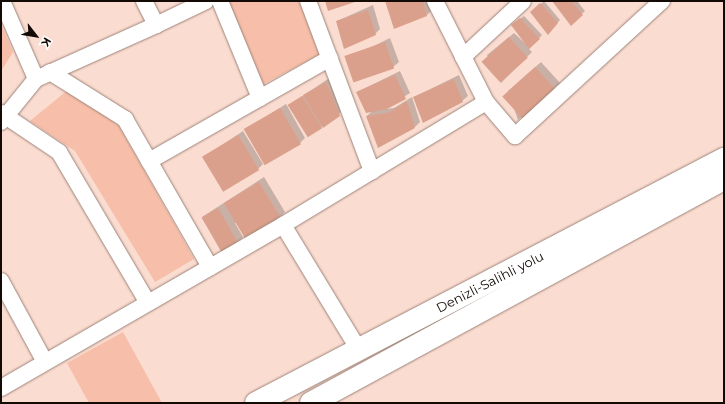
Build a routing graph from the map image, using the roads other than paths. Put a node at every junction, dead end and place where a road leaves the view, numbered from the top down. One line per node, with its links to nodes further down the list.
1 (2, 1): 12 (street)
2 (144, 1): 9 (street)
3 (206, 1): 9 (street)
4 (220, 1): 13 (street)
5 (308, 1): 11 (street)
6 (435, 1): 10 (street)
7 (523, 1): 10 (street)
8 (662, 1): 14 (street)
9 (156, 25): 12 (street)
10 (463, 57): 14 (street)
11 (330, 58): 13 (street); 18 (street)
12 (43, 75): 15 (street); 17 (street)
13 (260, 98): 17 (street)
14 (486, 102): 18 (street)
15 (3, 117): 23 (street)
16 (724, 159): 24 (highway, Denizli-Salihli yolu)
17 (149, 161): 21 (street)
18 (372, 171): 20 (street)
19 (724, 179): 28 (highway, Denizli-Salihli yolu)
20 (283, 225): 21 (street); 24 (street)
21 (210, 267): 23 (street)
22 (1, 281): 25 (street)
23 (148, 303): 25 (street)
24 (359, 350): 27 (highway, Denizli-Salihli yolu)
25 (45, 362): 26 (street)
26 (1, 388)
27 (256, 403)
28 (311, 403)

